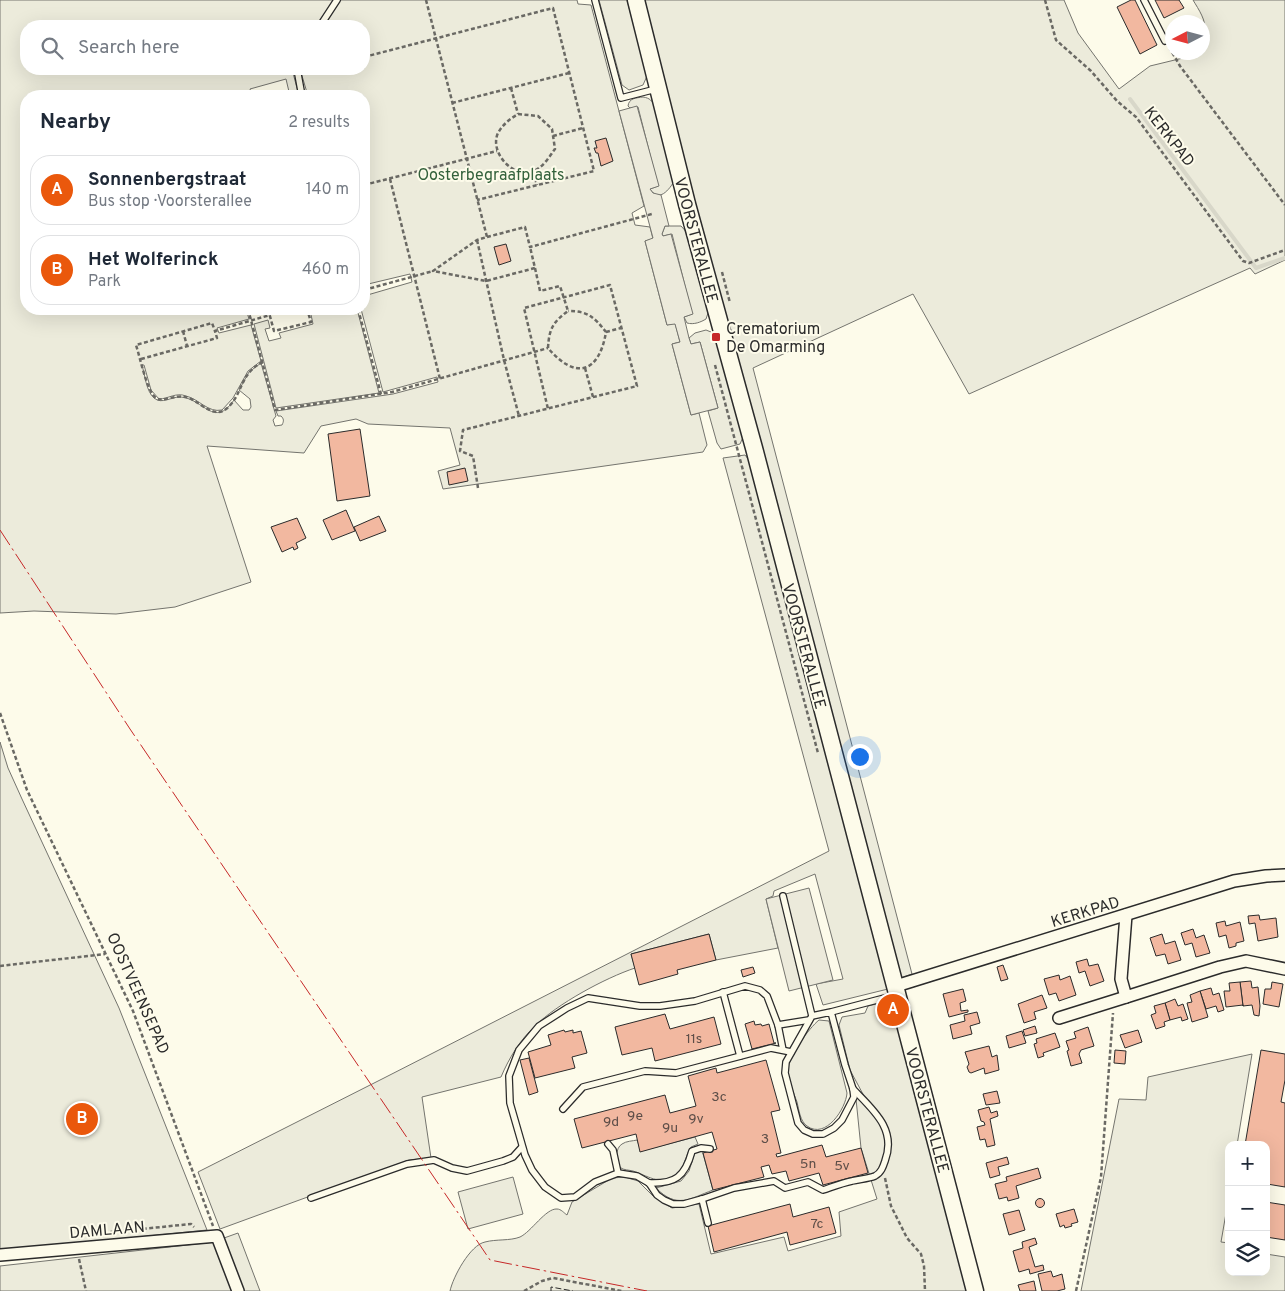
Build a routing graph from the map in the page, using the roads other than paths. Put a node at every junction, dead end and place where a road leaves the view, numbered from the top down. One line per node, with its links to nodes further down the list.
1 (337, 0): 5 (lane)
2 (596, 0): 8 (lane)
3 (636, 0): 8 (main road, VOORSTERALLEE)
4 (1144, 0): 6 (lane)
5 (324, 20)
6 (1165, 41)
7 (298, 75): 9 (lane)
8 (659, 88): 14 (main road, VOORSTERALLEE)
9 (301, 90)
10 (1285, 875): 12 (street, KERKPAD)
11 (783, 896): 18 (lane)
12 (1126, 915): 14 (street, KERKPAD); 16 (street)
13 (1282, 965): 16 (street)
14 (897, 990): 17 (lane); 36 (main road, VOORSTERALLEE)
15 (723, 992): 20 (lane); 23 (lane); 27 (lane)
16 (1126, 997): 19 (street)
17 (831, 1012): 18 (lane); 24 (lane)
18 (811, 1018): 20 (lane); 22 (lane)
19 (1059, 1018)
20 (778, 1025): 21 (lane)
21 (783, 1050): 22 (lane); 23 (lane)
22 (791, 1052): 24 (lane)
23 (740, 1056): 25 (lane)
24 (853, 1089): 32 (lane)
25 (563, 1109)
26 (608, 1144): 29 (lane)
27 (522, 1148): 29 (lane); 31 (lane)
28 (710, 1149): 30 (lane)
29 (618, 1173): 30 (lane)
30 (649, 1183): 32 (lane)
31 (311, 1198)
32 (702, 1199): 33 (lane)
33 (708, 1223)
34 (0, 1255): 35 (street, DAMLAAN)
35 (238, 1291)
36 (975, 1291)

